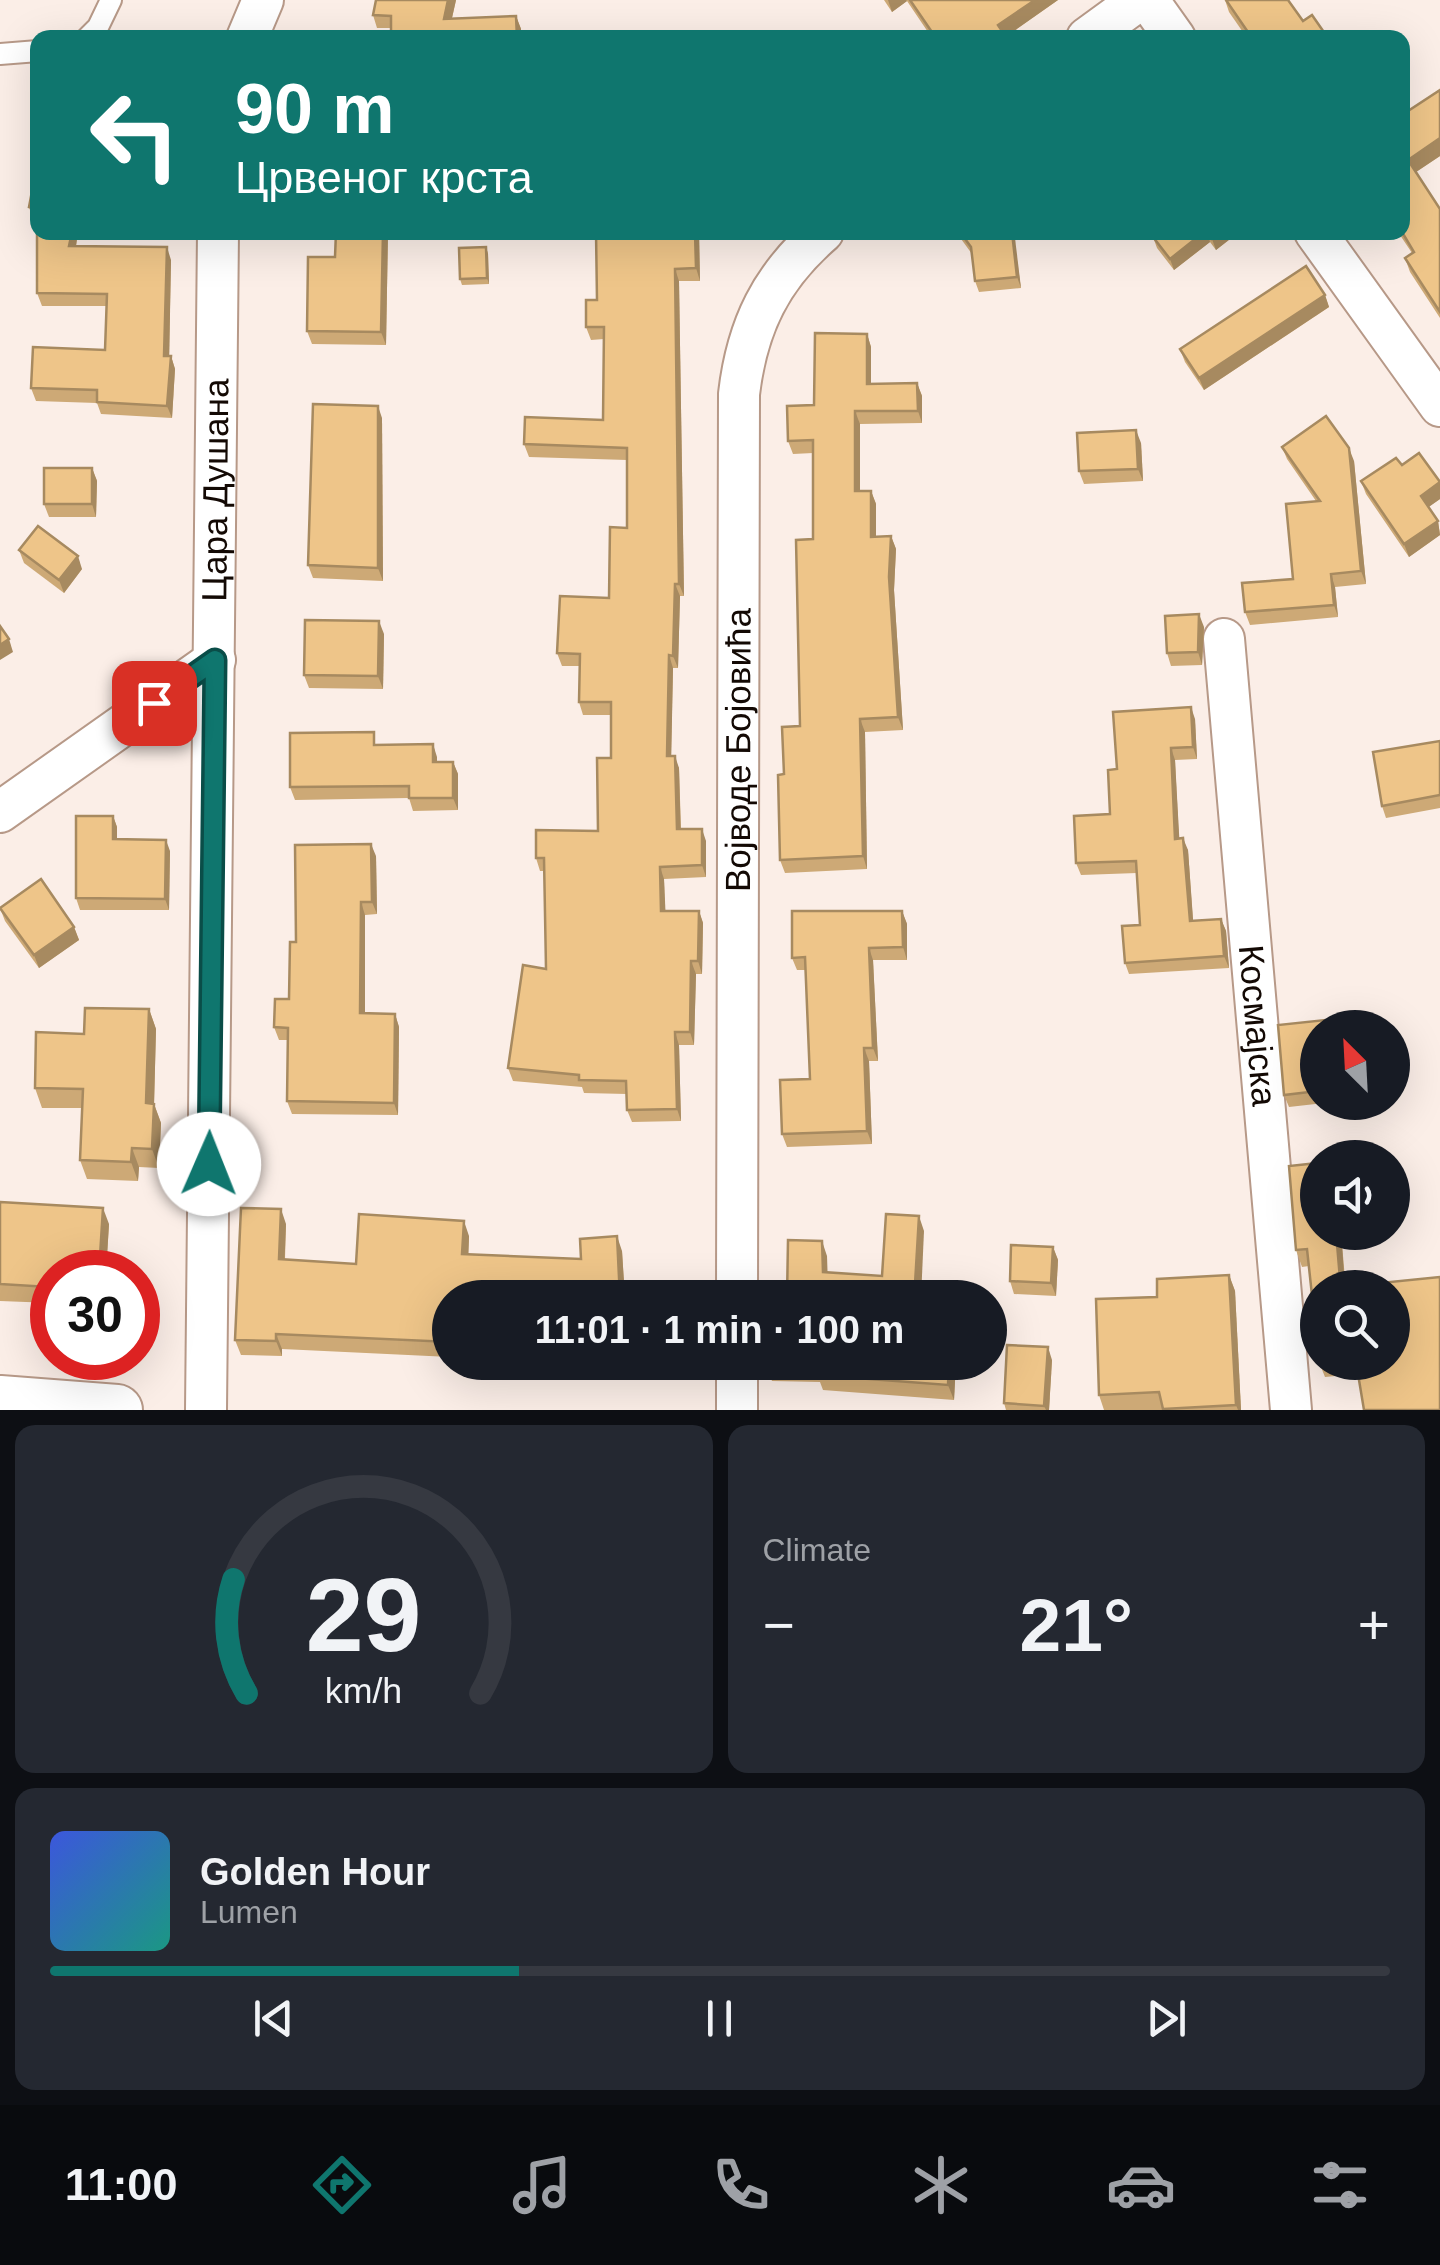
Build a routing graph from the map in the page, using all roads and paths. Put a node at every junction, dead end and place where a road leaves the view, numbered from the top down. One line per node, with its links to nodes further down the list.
1 (111, 0): 5 (lane)
2 (262, 0): 6 (street)
3 (1139, 0): 7 (street)
4 (1148, 0): 8 (street)
5 (95, 30)
6 (250, 30)
7 (1098, 30)
8 (1169, 30)
9 (30, 52): 10 (lane)
10 (0, 54)
11 (218, 240): 16 (street, Цара Душана)
12 (813, 240): 18 (street, Војводе Бојовића)
13 (1321, 240): 14 (street)
14 (1440, 406)
15 (1224, 639): 24 (street, Космајска)
16 (215, 660): 17 (street); 22 (street, Цара Душана)
17 (0, 812)
18 (737, 1280)
19 (737, 1380): 23 (street)
20 (0, 1401): 21 (street)
21 (117, 1410)
22 (206, 1410)
23 (736, 1410)
24 (1291, 1410)

